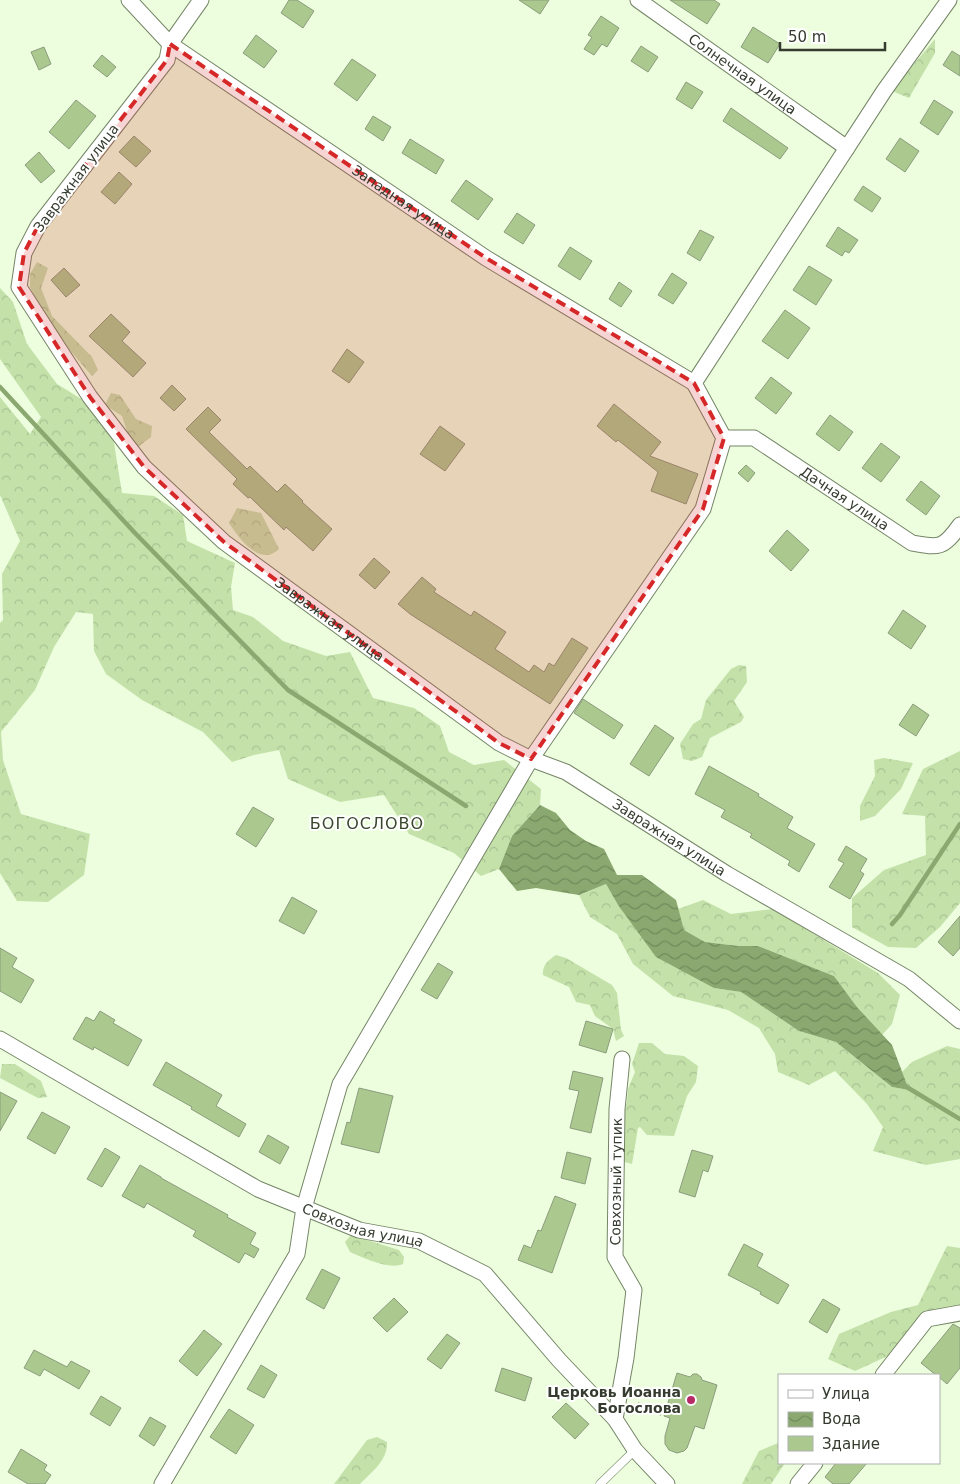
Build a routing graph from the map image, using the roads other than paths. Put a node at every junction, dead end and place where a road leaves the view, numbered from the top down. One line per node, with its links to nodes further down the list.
1 (130, 0): 5 (street, Западная улица)
2 (202, 0): 5 (street, Завражная улица)
3 (638, 0): 6 (street, Солнечная улица)
4 (949, 0): 6 (street)
5 (170, 44): 7 (street, Западная улица); 10 (street, Завражная улица)
6 (847, 148): 7 (street)
7 (694, 383): 8 (street)
8 (724, 438): 9 (street, Дачная улица); 10 (street)
9 (960, 525)
10 (531, 759): 11 (street, Завражная улица); 14 (street)
11 (960, 1021)
12 (0, 1039): 14 (street, Совхозная улица)
13 (622, 1059): 17 (street, Совхозный тупик)
14 (304, 1208): 17 (street, Совхозная улица); 20 (street)
15 (960, 1313): 16 (street)
16 (884, 1374)
17 (615, 1419): 18 (street, Совхозная улица)
18 (635, 1450): 21 (lane); 22 (street, Совхозная улица)
19 (813, 1464): 23 (street)
20 (162, 1484)
21 (600, 1484)
22 (667, 1484)
23 (798, 1484)

